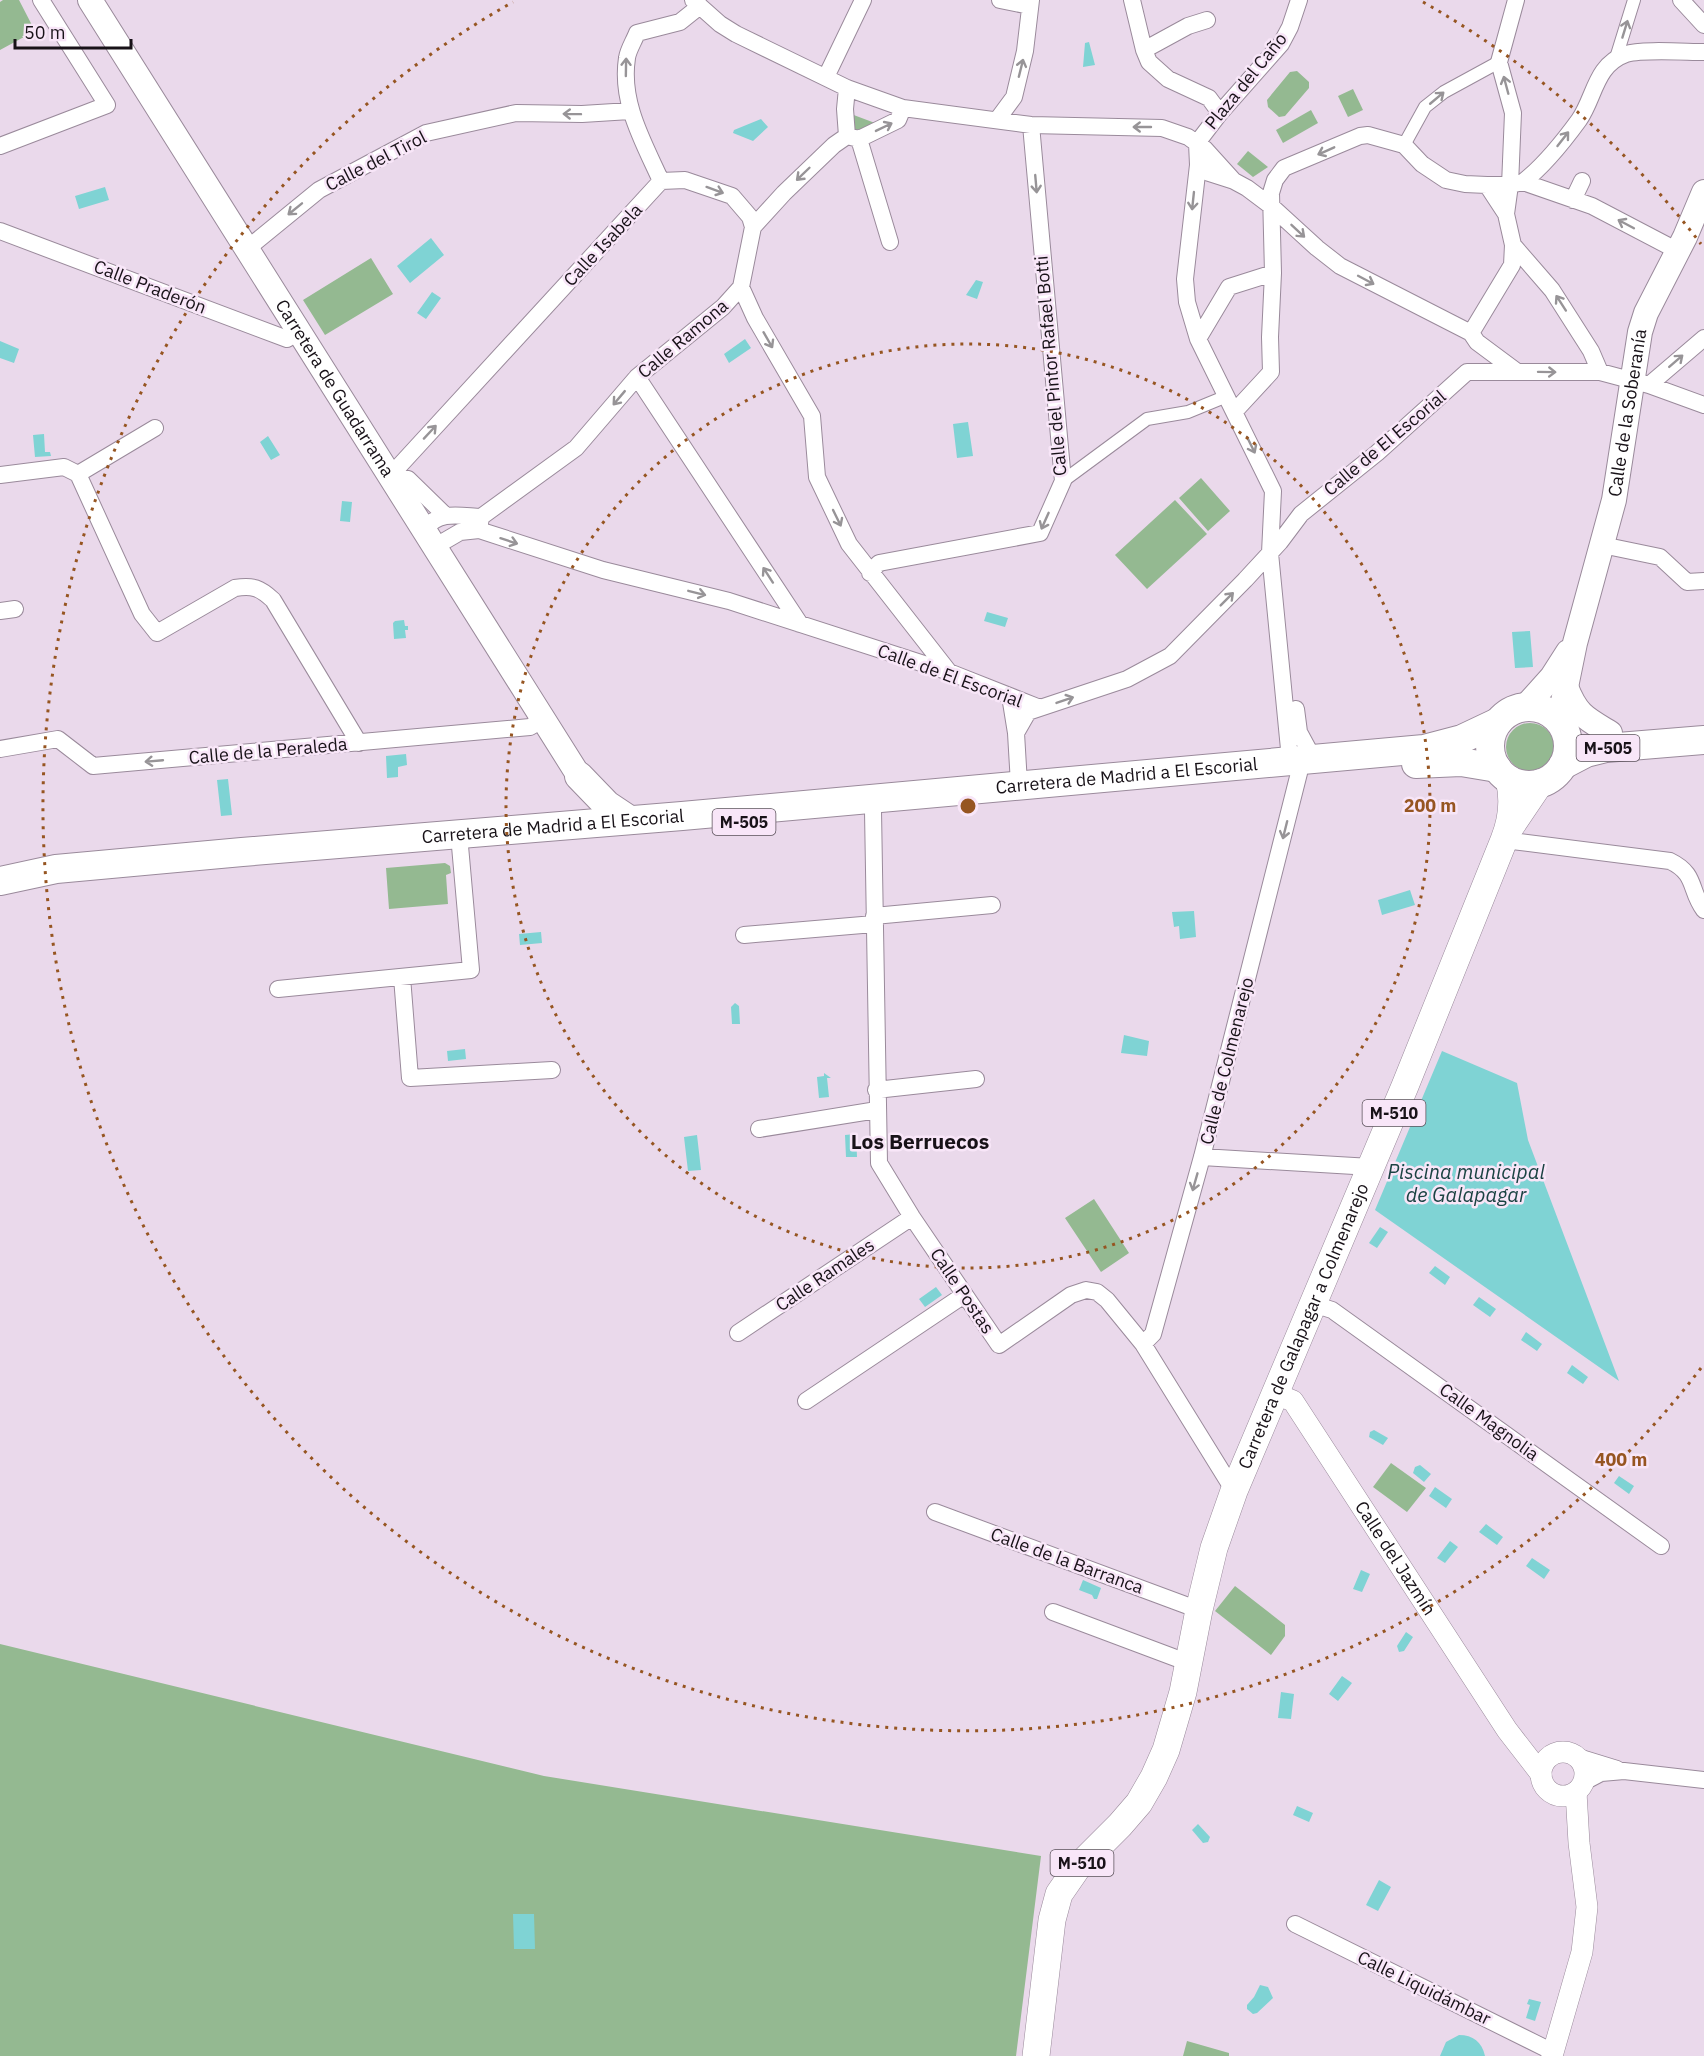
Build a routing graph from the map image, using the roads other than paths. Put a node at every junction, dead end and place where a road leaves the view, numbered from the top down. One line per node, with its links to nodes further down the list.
1 (41, 0): 28 (street)
2 (90, 0): 44 (main road, Carretera de Guadarrama)
3 (863, 0): 18 (street)
4 (999, 0): 11 (street)
5 (1132, 0): 14 (street)
6 (1516, 0): 17 (street)
7 (1634, 0): 16 (street, one-way to 7)
8 (1681, 0): 13 (street)
9 (1299, 1): 22 (street, Plaza del Caño)
10 (697, 3): 18 (street); 21 (street, one-way to 10)
11 (1030, 3): 23 (street, one-way to 11)
12 (1207, 20): 14 (street)
13 (1704, 25)
14 (1144, 50): 22 (street)
15 (1704, 52): 16 (street)
16 (1616, 58): 33 (street, one-way to 16)
17 (1499, 62): 27 (street, one-way to 17); 33 (street, one-way to 17)
18 (826, 77): 19 (street)
19 (847, 88): 20 (street); 25 (street)
20 (903, 108): 23 (street); 25 (street, one-way to 20)
21 (630, 111): 31 (street); 44 (street, Calle del Tirol, one-way to 44)
22 (1220, 113): 26 (street, Plaza del Caño)
23 (997, 120): 24 (street)
24 (1031, 125): 26 (street, one-way to 24); 62 (street, Calle del Pintor Rafael Botti, one-way to 62)
25 (853, 137): 40 (street, one-way to 40); 42 (street)
26 (1197, 143): 29 (street, Calle de Colmenarejo); 34 (street, Plaza del Caño)
27 (1404, 145): 30 (street, one-way to 30); 35 (street)
28 (0, 146)
29 (1198, 165): 34 (street, Plaza del Caño); 51 (street, Calle de Colmenarejo, one-way to 51)
30 (1284, 168): 34 (street); 38 (street)
31 (661, 181): 40 (street, one-way to 40); 61 (street, Calle Isabela, one-way to 31)
32 (1582, 181): 37 (street)
33 (1517, 183): 35 (street); 37 (street); 39 (street)
34 (1241, 185): 38 (street, Plaza del Caño)
35 (1487, 185): 39 (street)
36 (1704, 192): 45 (main road, Calle de la Soberanía)
37 (1573, 200): 45 (street, one-way to 37)
38 (1271, 206): 46 (street); 49 (street, Plaza del Caño, one-way to 49)
39 (1506, 214): 43 (street)
40 (753, 226): 47 (street, Calle Ramona)
41 (0, 231): 48 (street, Calle Praderón)
42 (890, 242)
43 (1513, 245): 49 (street); 53 (street, one-way to 43)
44 (248, 248): 48 (main road, Carretera de Guadarrama)
45 (1678, 251): 55 (main road, Calle de la Soberanía)
46 (1273, 273): 51 (street); 56 (street)
47 (741, 287): 54 (street, Calle Ramona); 70 (street, one-way to 70)
48 (300, 331): 61 (main road, Carretera de Guadarrama)
49 (1471, 333): 52 (street, Plaza del Caño)
50 (1704, 338): 55 (street, one-way to 50)
51 (1198, 339): 56 (street, Calle de Colmenarejo)
52 (1516, 371): 53 (street, one-way to 53); 64 (street, Calle de El Escorial)
53 (1600, 372): 55 (street)
54 (637, 377): 66 (street, Calle Ramona, one-way to 66); 72 (street, one-way to 54)
55 (1641, 383): 57 (street); 68 (main road, Calle de la Soberanía)
56 (1231, 404): 62 (street); 63 (street, Calle de Colmenarejo, one-way to 63)
57 (1704, 405)
58 (156, 428): 59 (street)
59 (78, 474): 60 (street); 86 (street)
60 (0, 475)
61 (391, 475): 65 (street); 67 (main road, Carretera de Guadarrama)
62 (1063, 480): 70 (street, Calle del Pintor Rafael Botti, one-way to 70)
63 (1273, 491): 64 (street, Calle de Colmenarejo); 69 (street, Calle de Colmenarejo)
64 (1301, 514): 69 (street, Calle de El Escorial)
65 (446, 516): 66 (street); 67 (street)
66 (480, 524): 67 (street); 72 (street, Calle de El Escorial, one-way to 72)
67 (430, 538): 79 (main road, Carretera de Guadarrama)
68 (1602, 545): 71 (street); 73 (main road, Calle de la Soberanía)
69 (1275, 547): 78 (street, Calle de El Escorial, one-way to 69); 88 (street, Calle de Colmenarejo); 88 (street, Calle de Colmenarejo)
70 (870, 573): 74 (street)
71 (1704, 581)
72 (800, 624): 74 (street, Calle de El Escorial)
73 (1575, 643): 75 (main road, Calle de la Soberanía); 77 (main road, Calle de la Soberanía)
74 (949, 672): 76 (street, Calle de El Escorial)
75 (1566, 687): 81 (main road, Calle de la Soberanía); 84 (main road)
76 (1010, 696): 78 (street, Calle de El Escorial); 83 (street)
77 (1525, 707): 80 (highway, M-505); 81 (highway, M-505)
78 (1040, 708): 83 (street)
79 (544, 719): 86 (street, Calle de la Peraleda); 91 (main road, Carretera de Guadarrama)
80 (1498, 722): 88 (highway, Carretera de Madrid a El Escorial / M-505); 90 (highway)
81 (1562, 725): 84 (highway, M-505); 89 (highway, M-505)
82 (1704, 726): 84 (highway, M-505)
83 (1016, 733): 93 (street)
84 (1610, 733)
85 (1704, 740): 89 (highway, M-505)
86 (359, 742): 87 (street, Calle de la Peraleda, one-way to 87)
87 (0, 749)
88 (1299, 764): 90 (highway, Carretera de Madrid a El Escorial / M-505); 93 (highway, Carretera de Madrid a El Escorial / M-505); 94 (highway, Carretera de Madrid a El Escorial / M-505); 112 (street, Calle de Colmenarejo, one-way to 112)
89 (1563, 765): 92 (highway, M-505)
90 (1503, 773): 92 (highway, M-505); 97 (main road, Carretera de Galapagar a Colmenarejo / M-510)
91 (579, 776): 95 (highway); 96 (highway)
92 (1540, 783): 97 (main road, Carretera de Galapagar a Colmenarejo / M-510)
93 (1019, 784): 95 (highway, Carretera de Madrid a El Escorial / M-505)
94 (873, 811): 98 (highway, Carretera de Madrid a El Escorial / M-505); 103 (street, Calle Postas)
95 (628, 819): 96 (highway, Carretera de Madrid a El Escorial / M-505)
96 (571, 825): 99 (highway, Carretera de Madrid a El Escorial / M-505)
97 (1506, 835): 102 (street); 113 (main road, Carretera de Galapagar a Colmenarejo / M-510)
98 (460, 846): 100 (highway, Carretera de Madrid a El Escorial / M-505); 105 (street)
99 (0, 880)
100 (0, 897)
101 (992, 904): 103 (street)
102 (1704, 910)
103 (874, 920): 104 (street); 109 (street, Calle Postas)
104 (744, 934)
105 (402, 977): 106 (street); 107 (street)
106 (278, 989)
107 (552, 1070)
108 (976, 1079): 109 (street)
109 (876, 1090): 110 (street, Calle Postas)
110 (877, 1110): 111 (street); 114 (street, Calle Postas)
111 (759, 1129)
112 (1202, 1157): 113 (street); 118 (street, Calle de Colmenarejo, one-way to 118)
113 (1371, 1167): 116 (main road, Carretera de Galapagar a Colmenarejo / M-510)
114 (912, 1217): 115 (street, Calle Postas); 117 (street, Calle Ramales)
115 (964, 1295): 118 (street, Calle Postas); 120 (street)
116 (1313, 1304): 119 (main road, Carretera de Galapagar a Colmenarejo / M-510); 123 (street, Calle Magnolia)
117 (738, 1333)
118 (1143, 1344): 121 (street, Calle Postas)
119 (1276, 1394): 121 (main road, Carretera de Galapagar a Colmenarejo / M-510); 127 (street, Calle del Jazmín)
120 (806, 1401)
121 (1234, 1491): 124 (main road, Carretera de Galapagar a Colmenarejo / M-510)
122 (935, 1512): 124 (street, Calle de la Barranca)
123 (1661, 1546)
124 (1199, 1610): 126 (main road, Carretera de Galapagar a Colmenarejo / M-510)
125 (1053, 1612): 126 (street)
126 (1189, 1663): 137 (main road, Carretera de Galapagar a Colmenarejo / M-510)
127 (1507, 1730): 128 (street); 130 (street, Calle del Jazmín)
128 (1569, 1754): 129 (street); 130 (street); 132 (street)
129 (1624, 1771): 131 (street); 132 (street)
130 (1541, 1774): 133 (street)
131 (1704, 1780)
132 (1580, 1787): 133 (street); 134 (street)
133 (1552, 1793): 134 (street)
134 (1579, 1843): 136 (street)
135 (1295, 1924): 136 (street, Calle Liquidámbar)
136 (1553, 2054)
137 (1036, 2056)

